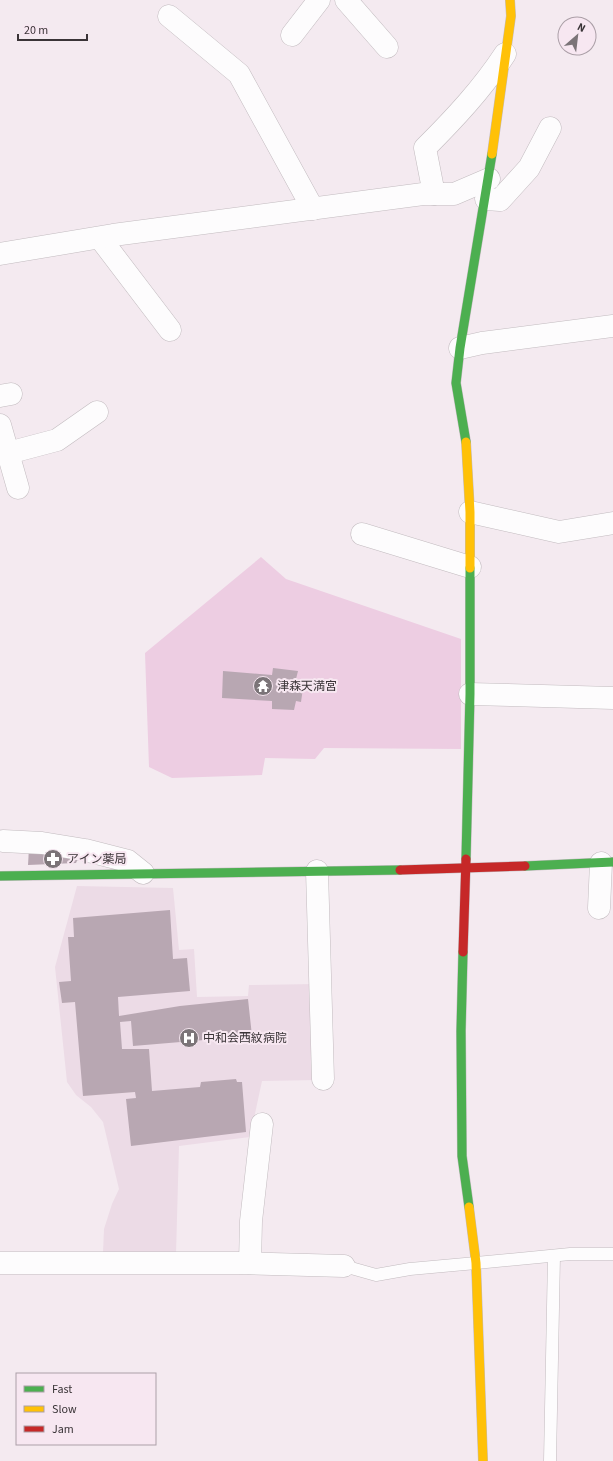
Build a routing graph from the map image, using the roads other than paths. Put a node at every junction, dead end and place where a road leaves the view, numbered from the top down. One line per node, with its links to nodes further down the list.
1 (319, 0): 5 (street)
2 (346, 0): 6 (street)
3 (510, 0): 7 (street)
4 (170, 16): 11 (street)
5 (292, 35)
6 (386, 47)
7 (505, 54): 9 (street); 10 (street)
8 (550, 128): 9 (street)
9 (487, 189): 10 (street); 16 (street)
10 (434, 194): 11 (street)
11 (313, 209): 12 (street)
12 (100, 238): 13 (street); 15 (street)
13 (0, 254)
14 (613, 326): 16 (street)
15 (170, 330)
16 (460, 348): 21 (street)
17 (97, 412): 19 (street)
18 (0, 425): 19 (street)
19 (8, 453): 20 (street)
20 (18, 488)
21 (470, 512): 22 (street); 24 (street)
22 (613, 523)
23 (362, 534): 24 (street)
24 (470, 567): 25 (street)
25 (470, 694): 26 (street); 29 (street)
26 (613, 698)
27 (3, 841): 31 (street)
28 (607, 863): 29 (street); 33 (street)
29 (466, 869): 30 (street); 40 (street)
30 (317, 871): 31 (street); 34 (street)
31 (143, 873): 32 (street)
32 (0, 876)
33 (599, 908)
34 (323, 1079)
35 (262, 1124): 39 (street)
36 (613, 1254): 37 (lane)
37 (554, 1256): 40 (lane); 43 (lane)
38 (0, 1263): 39 (street)
39 (250, 1263): 41 (street)
40 (476, 1263): 41 (lane); 42 (street)
41 (344, 1266)
42 (483, 1461)
43 (550, 1461)

